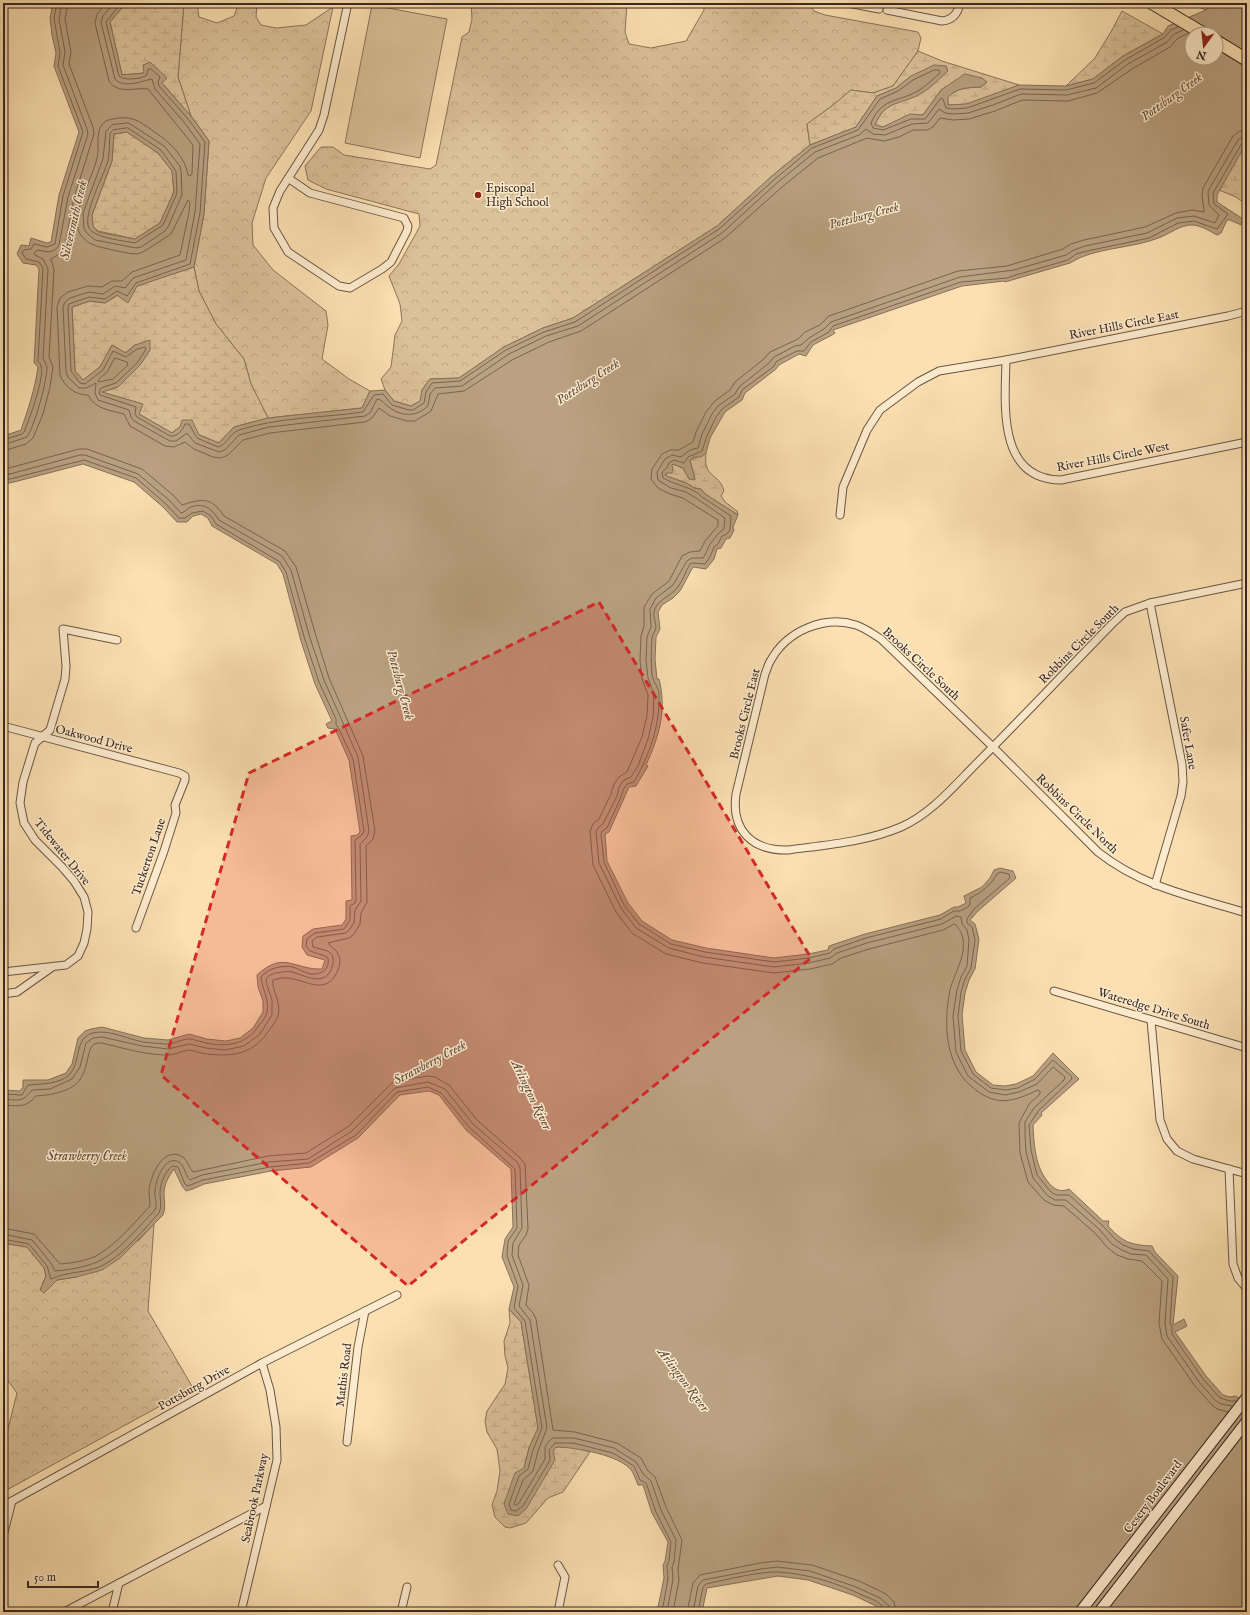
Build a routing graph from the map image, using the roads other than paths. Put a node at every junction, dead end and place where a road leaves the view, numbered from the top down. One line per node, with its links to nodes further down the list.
1 (348, 3): 10 (street)
2 (848, 3): 5 (street)
3 (960, 3): 6 (street)
4 (1152, 3): 7 (main road)
5 (879, 9)
6 (887, 10)
7 (1191, 26)
8 (1224, 46): 9 (main road)
9 (1247, 60)
10 (288, 178): 10 (street)
11 (1247, 311): 12 (street, River Hills Circle East)
12 (1006, 360): 13 (street, River Hills Circle West); 14 (street, River Hills Circle East)
13 (1247, 442)
14 (840, 515)
15 (1247, 583): 16 (street, Robbins Circle South)
16 (1150, 603): 21 (street, Robbins Circle South); 24 (street, Safer Lane)
17 (822, 624): 21 (street, Brooks Circle South); 23 (street, Brooks Circle East)
18 (117, 640): 20 (street, Tidewater Drive)
19 (3, 726): 20 (street, Oakwood Drive)
20 (43, 737): 22 (street, Oakwood Drive); 27 (street, Tidewater Drive)
21 (993, 747): 23 (street, Robbins Circle South); 24 (street, Robbins Circle North)
22 (179, 772): 26 (street, Tuckerton Lane)
23 (746, 836)
24 (1155, 885): 25 (street, Robbins Circle North)
25 (1247, 913)
26 (136, 928)
27 (51, 968): 28 (street, Tidewater Drive); 30 (street, Tidewater Drive)
28 (3, 972)
29 (1054, 991): 31 (street, Wateredge Drive South)
30 (3, 994)
31 (1151, 1020): 32 (street, Wateredge Drive South); 33 (street)
32 (1247, 1048)
33 (1229, 1169): 34 (street); 35 (street)
34 (1247, 1174)
35 (1247, 1289)
36 (397, 1295): 37 (street, Pottsburg Drive)
37 (365, 1311): 38 (street, Pottsburg Drive); 41 (street, Mathis Road)
38 (262, 1363): 42 (street, Pottsburg Drive); 44 (street, Seabrook Parkway)
39 (1247, 1397): 54 (main road, Cesery Boulevard)
40 (1247, 1421): 55 (main road)
41 (347, 1442)
42 (12, 1501): 43 (street, Pottsburg Drive); 45 (street)
43 (3, 1506)
44 (266, 1506): 47 (street); 51 (street, Seabrook Parkway)
45 (3, 1536)
46 (558, 1565): 53 (street)
47 (119, 1583): 49 (street); 50 (street)
48 (407, 1587): 52 (street)
49 (64, 1612)
50 (112, 1612)
51 (241, 1612)
52 (401, 1612)
53 (558, 1612)
54 (1080, 1612)
55 (1099, 1612)

